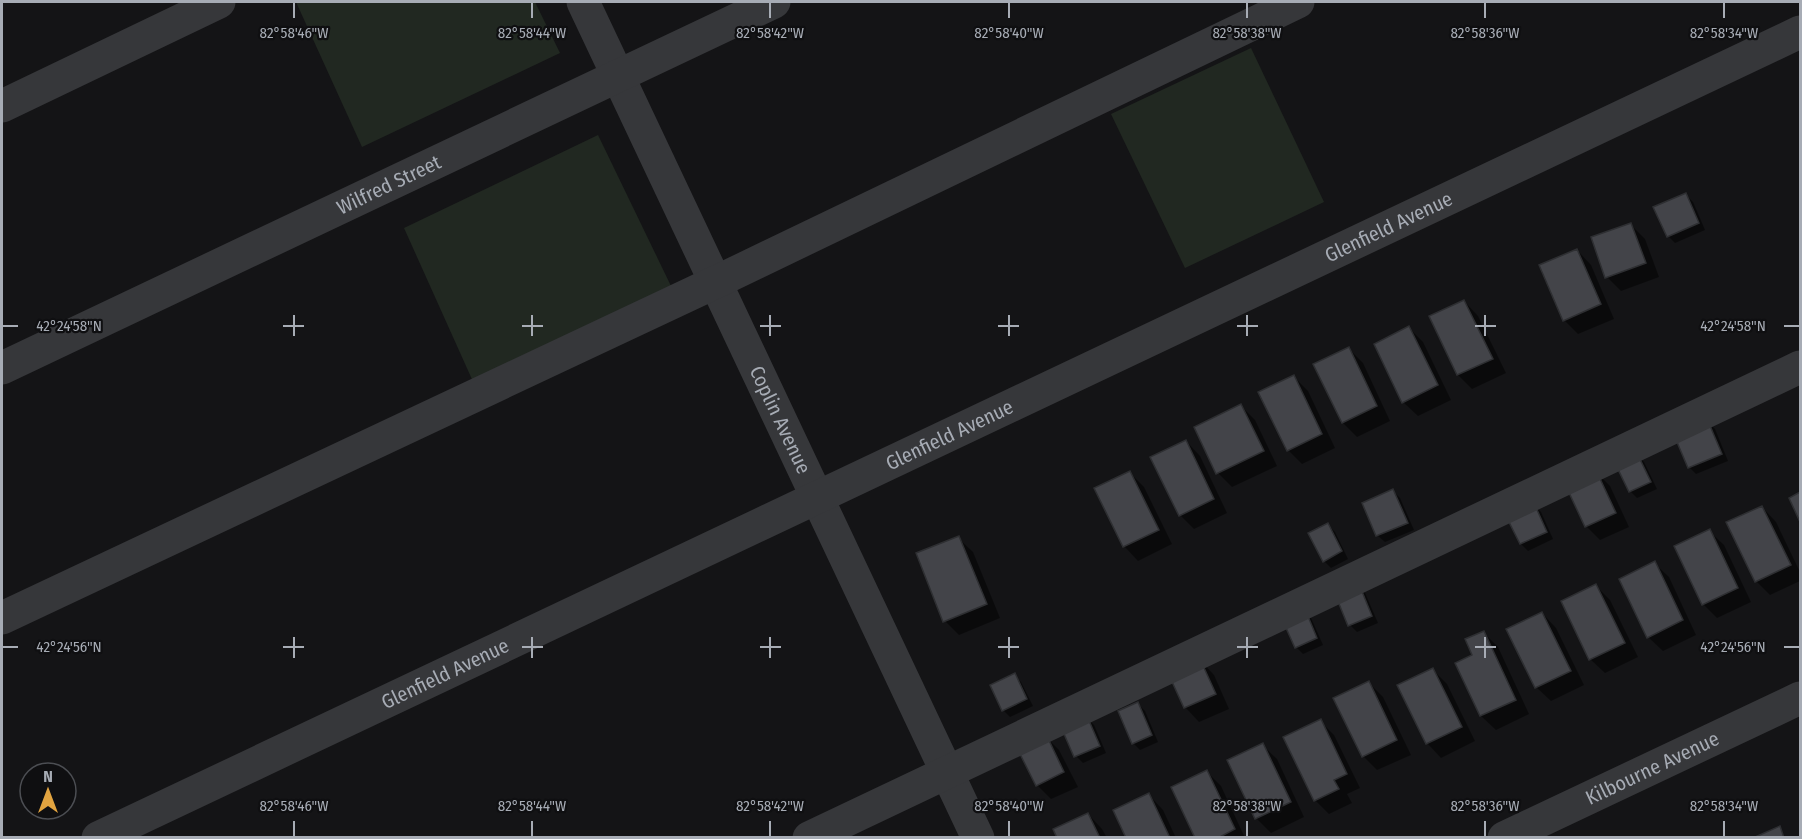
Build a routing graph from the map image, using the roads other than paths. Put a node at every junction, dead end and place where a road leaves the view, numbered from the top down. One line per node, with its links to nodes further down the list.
1 (219, 2): 7 (street)
2 (583, 2): 6 (street, Coplin Avenue)
3 (774, 2): 6 (street, Wilfred Street)
4 (1298, 2): 8 (street)
5 (1800, 32): 11 (street, Glenfield Avenue)
6 (618, 75): 8 (street, Coplin Avenue); 10 (street, Wilfred Street)
7 (2, 106)
8 (716, 282): 11 (street, Coplin Avenue); 12 (street)
9 (1800, 367): 14 (street)
10 (2, 368)
11 (818, 498): 14 (street, Coplin Avenue); 15 (street, Glenfield Avenue)
12 (2, 618)
13 (1800, 698): 18 (street, Kilbourne Avenue)
14 (947, 772): 16 (street); 17 (street, Coplin Avenue)
15 (98, 837)
16 (809, 837)
17 (978, 837)
18 (1504, 837)

